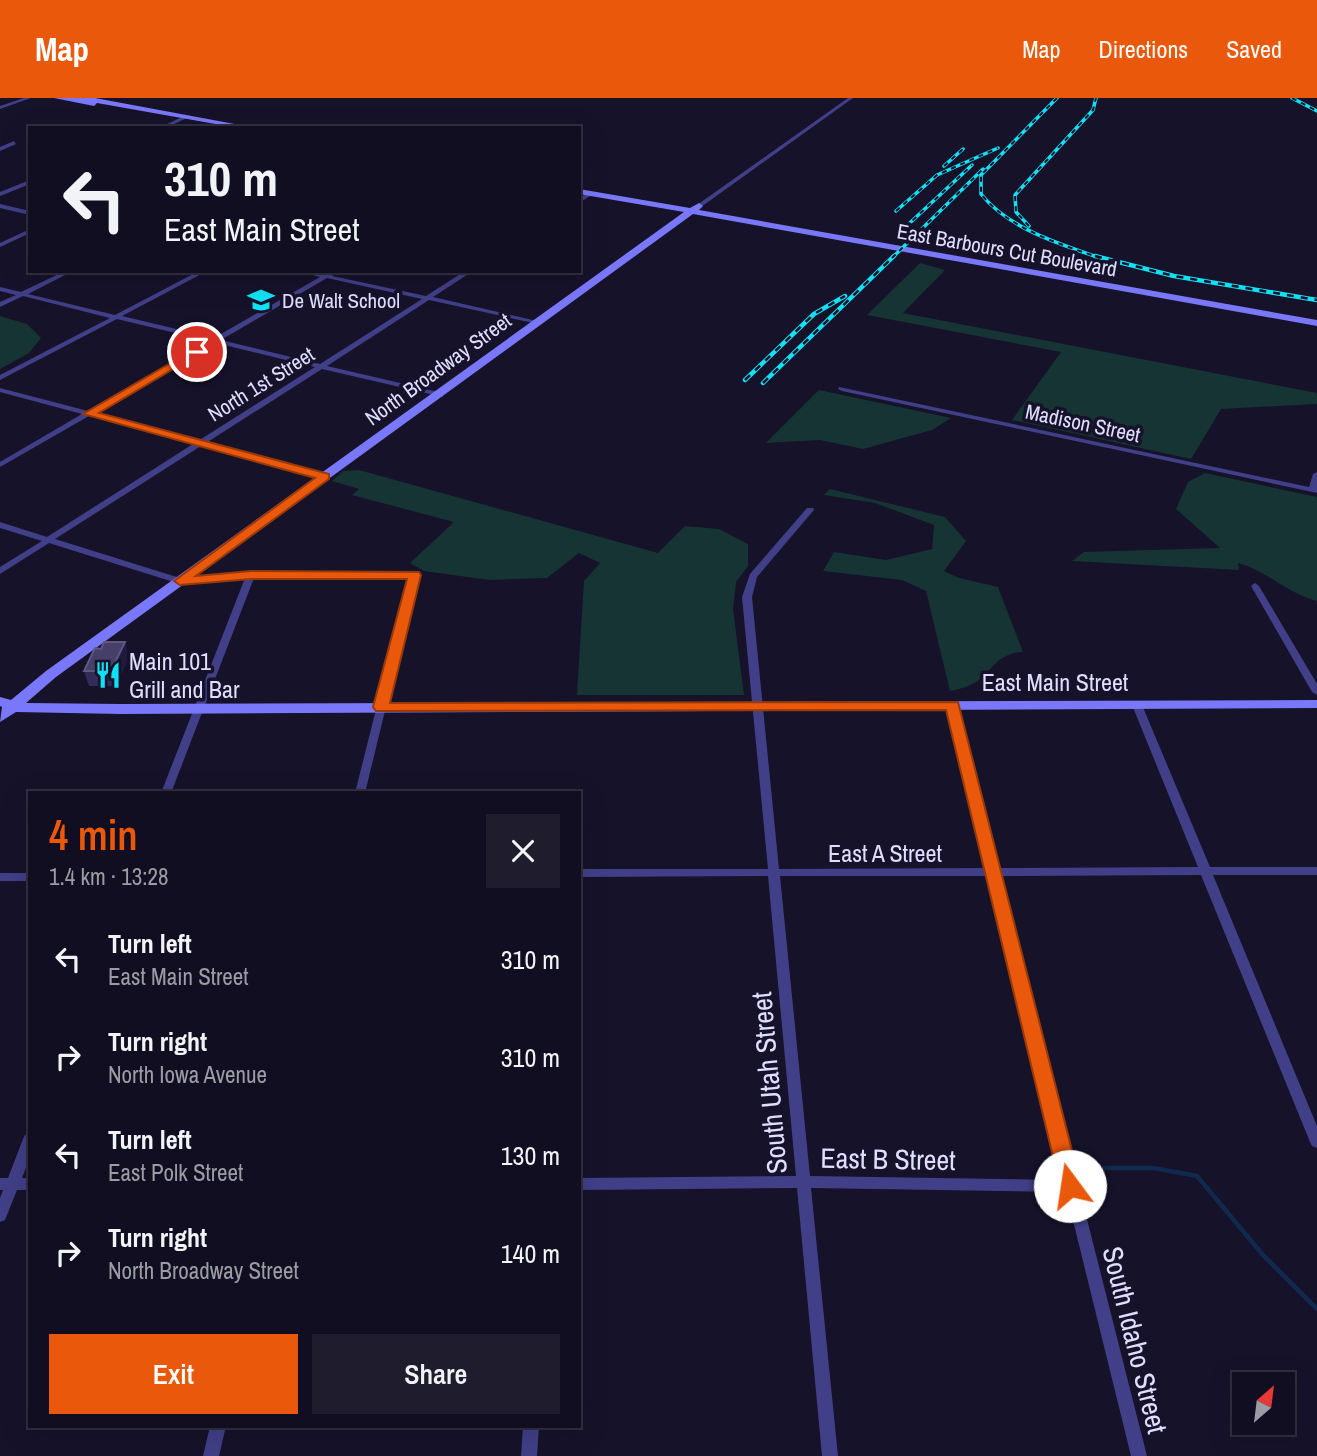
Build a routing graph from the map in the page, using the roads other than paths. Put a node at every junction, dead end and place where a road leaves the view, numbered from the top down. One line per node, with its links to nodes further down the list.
1 (29, 98): 5 (street)
2 (58, 98): 6 (street)
3 (83, 98): 6 (street)
4 (851, 98): 19 (street, North Broadway Street)
5 (0, 108)
6 (184, 118): 7 (street); 8 (street); 9 (street)
7 (166, 126)
8 (216, 126)
9 (238, 126)
10 (14, 144): 11 (street)
11 (0, 149)
12 (28, 183): 16 (street)
13 (581, 186): 19 (street)
14 (581, 191): 15 (street)
15 (592, 193): 17 (street); 19 (street)
16 (0, 194)
17 (581, 200)
18 (0, 206): 20 (street)
19 (695, 209): 33 (street, East Barbours Cut Boulevard); 36 (street, North Broadway Street)
20 (28, 213)
21 (28, 232): 22 (street)
22 (0, 245)
23 (66, 273): 30 (street)
24 (200, 273): 35 (street)
25 (312, 273): 28 (street)
26 (331, 273): 28 (street)
27 (467, 273): 31 (street, North 1st Street)
28 (326, 276): 31 (street); 38 (street)
29 (0, 289): 30 (street)
30 (22, 294): 32 (street); 35 (street)
31 (427, 298): 36 (street); 39 (street, North 1st Street)
32 (0, 305)
33 (1284, 314): 34 (street, East Barbours Cut Boulevard); 37 (street, East Barbours Cut Boulevard)
34 (1317, 315)
35 (117, 317): 38 (street); 40 (street)
36 (538, 322): 43 (street, North Broadway Street)
37 (1317, 323)
38 (217, 341): 39 (street); 44 (street)
39 (321, 366): 43 (street); 45 (street, North 1st Street)
40 (0, 378)
41 (842, 389): 49 (street, Madison Street)
42 (0, 390): 44 (street)
43 (440, 395): 48 (street, North Broadway Street)
44 (89, 414): 45 (street); 46 (street)
45 (199, 443): 48 (street); 52 (street, North 1st Street)
46 (0, 465)
47 (1317, 474): 49 (street)
48 (324, 477): 55 (street, North Broadway Street)
49 (1314, 490)
50 (810, 510): 60 (street, South Utah Street)
51 (0, 525): 52 (street)
52 (47, 540): 53 (street, North 1st Street); 55 (street)
53 (0, 571)
54 (251, 575): 55 (street); 63 (street); 64 (street)
55 (180, 581): 58 (street, North Broadway Street)
56 (1255, 586): 57 (street)
57 (1317, 692)
58 (4, 703): 65 (street, East Main Street); 66 (street, North Broadway Street)
59 (1317, 704): 62 (street, East Main Street)
60 (756, 705): 61 (street, East Main Street); 63 (street, East Main Street); 73 (street, South Utah Street)
61 (953, 705): 62 (street, East Main Street); 71 (street, South Idaho Street)
62 (1137, 705): 72 (street)
63 (381, 707): 64 (street, East Main Street); 68 (street)
64 (199, 708): 65 (street, East Main Street); 67 (street)
65 (121, 709): 66 (street, East Main Street)
66 (0, 717)
67 (167, 791)
68 (360, 791)
69 (1317, 872): 72 (street, East A Street)
70 (581, 873): 73 (street, East A Street)
71 (992, 873): 72 (street, East A Street); 73 (street, East A Street); 82 (street, South Idaho Street)
72 (1206, 873): 76 (street)
73 (775, 874): 78 (street, South Utah Street)
74 (0, 877): 75 (street)
75 (28, 877)
76 (1317, 1142)
77 (28, 1143): 79 (street)
78 (803, 1182): 81 (street, East B Street); 82 (street, East B Street); 88 (street, South Utah Street)
79 (6, 1184): 80 (street); 83 (street)
80 (28, 1184)
81 (581, 1184)
82 (1070, 1186): 89 (street, South Idaho Street)
83 (0, 1216)
84 (218, 1428): 86 (street)
85 (531, 1428): 87 (street)
86 (211, 1456)
87 (529, 1456)
88 (830, 1456)
89 (1139, 1456)

